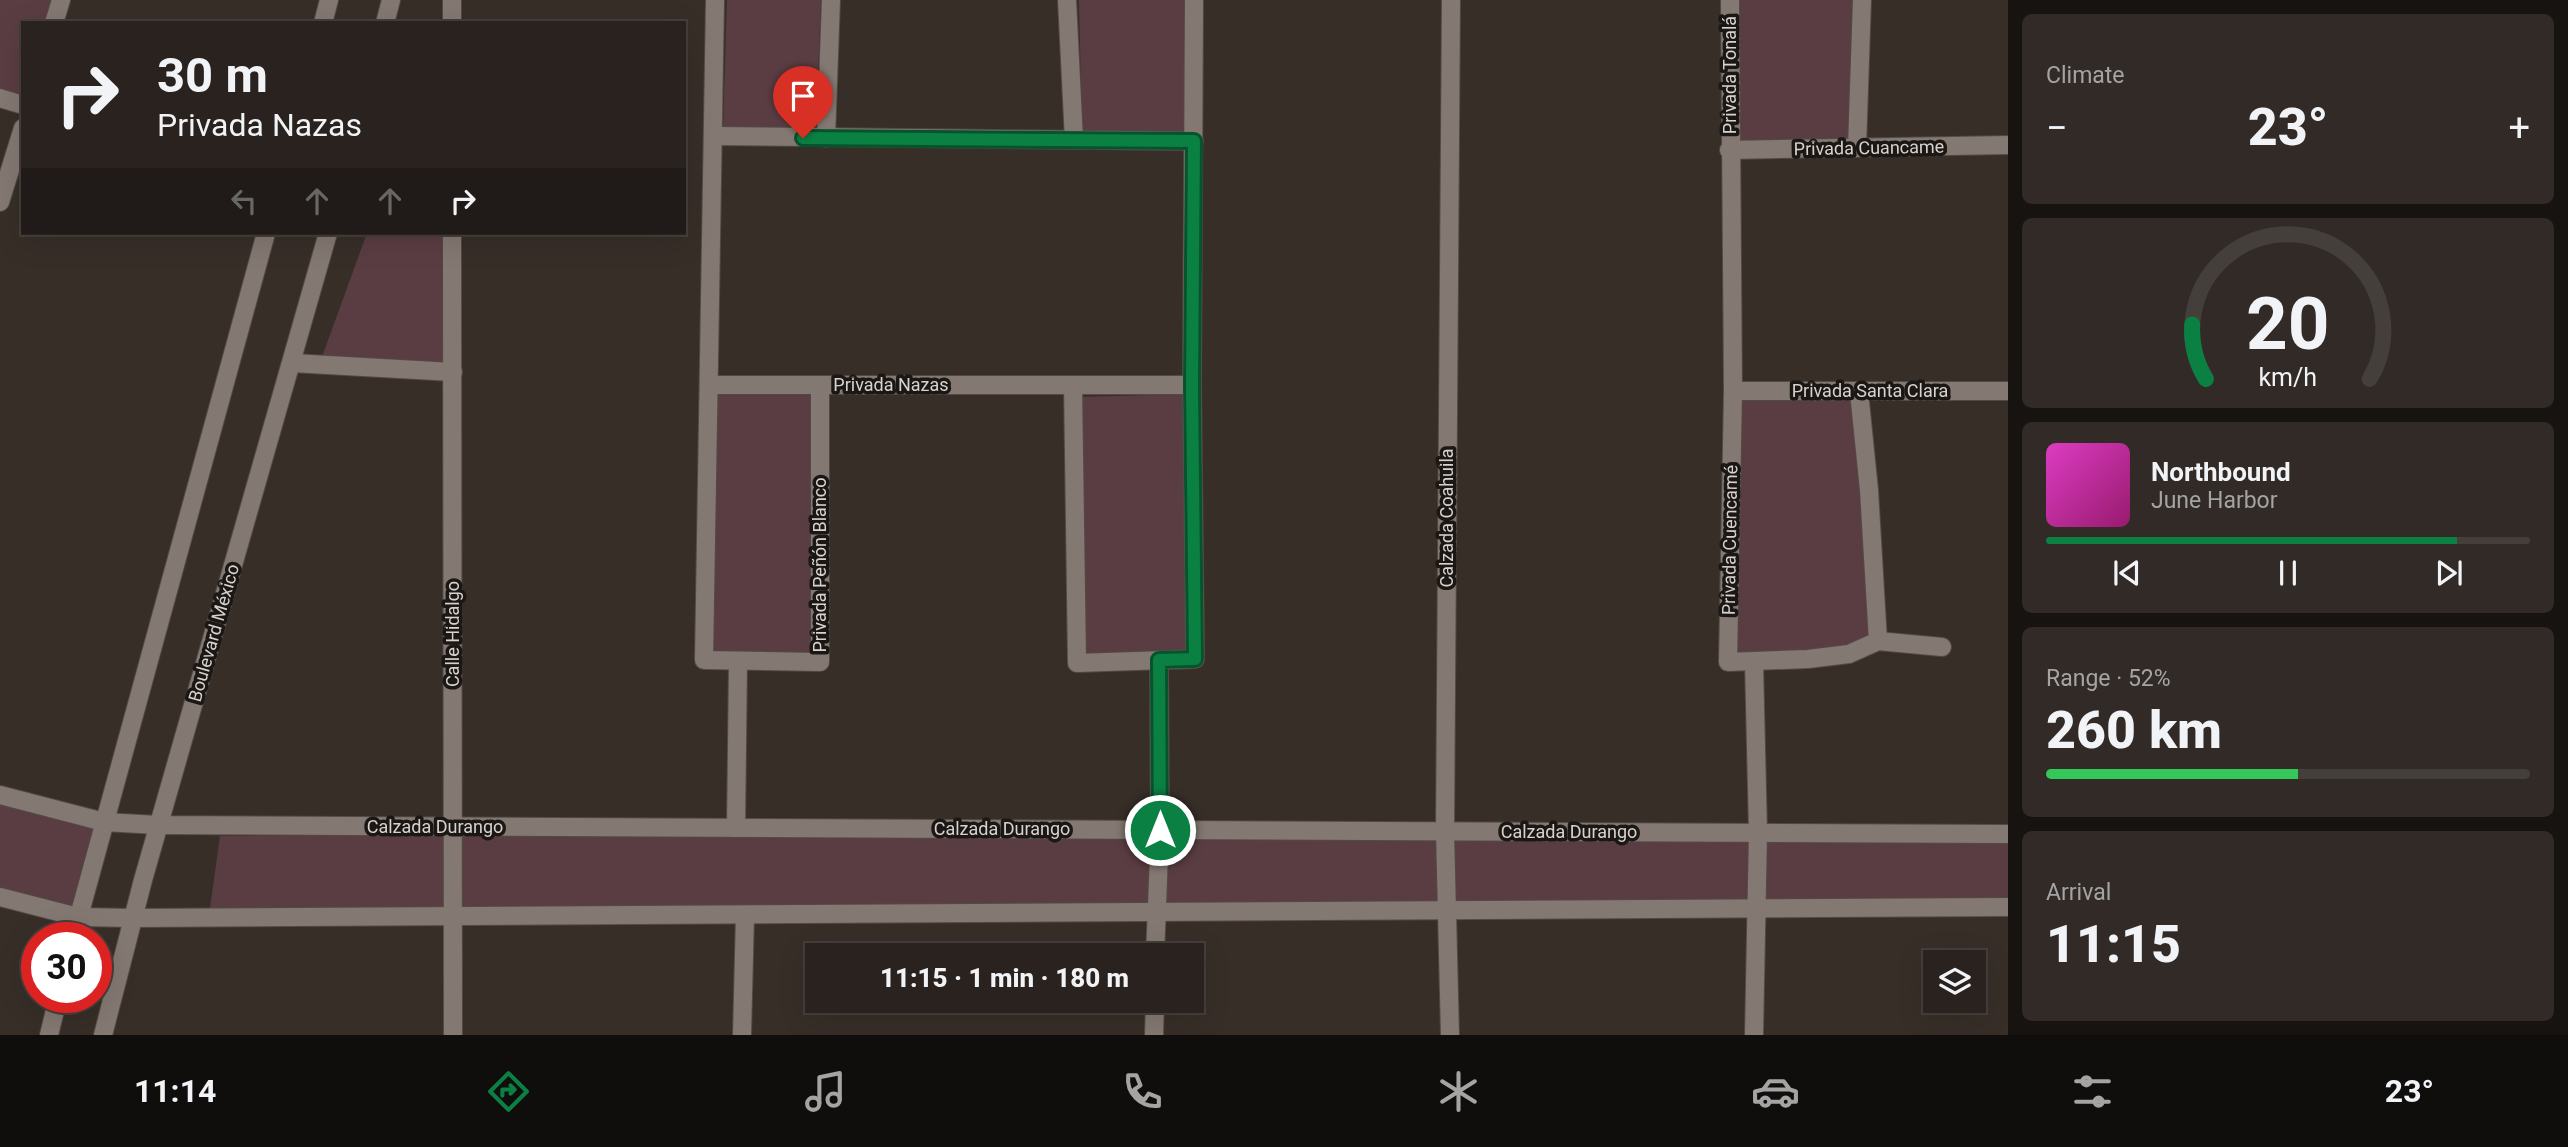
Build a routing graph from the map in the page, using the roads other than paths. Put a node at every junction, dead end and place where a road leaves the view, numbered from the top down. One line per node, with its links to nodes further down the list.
1 (61, 0): 12 (street)
2 (329, 0): 13 (street)
3 (391, 0): 14 (street)
4 (452, 0): 15 (street)
5 (715, 0): 19 (street)
6 (831, 0): 20 (street)
7 (1068, 0): 21 (street)
8 (1194, 0): 22 (street)
9 (1451, 0): 50 (street, Calzada Coahuila)
10 (1730, 0): 25 (street, Privada Tonalá)
11 (1862, 0): 24 (street)
12 (55, 21)
13 (324, 21)
14 (386, 21)
15 (452, 21)
16 (0, 98): 17 (street)
17 (21, 104)
18 (21, 134): 26 (street)
19 (713, 136): 20 (street); 32 (street)
20 (826, 138): 21 (street)
21 (1074, 140): 22 (street)
22 (1194, 141): 34 (street)
23 (2008, 145): 24 (street, Privada Cuancame)
24 (1857, 148): 25 (street, Privada Cuancame)
25 (1730, 150): 36 (street, Privada Tonalá)
26 (0, 202)
27 (265, 235): 45 (street)
28 (327, 235): 30 (street, Boulevard México)
29 (452, 235): 31 (street, Calle Hidalgo)
30 (292, 363): 31 (street); 46 (street, Boulevard México)
31 (453, 372): 47 (street, Calle Hidalgo)
32 (709, 384): 33 (street, Privada Nazas); 42 (street, Privada Peñón Blanco)
33 (820, 385): 35 (street, Privada Nazas); 42 (street, Privada Peñón Blanco)
34 (1192, 385): 35 (street, Privada Nazas); 41 (street)
35 (1073, 386): 41 (street)
36 (1733, 391): 38 (street, Privada Santa Clara); 43 (street, Privada Cuencamé)
37 (2008, 391): 38 (street, Privada Santa Clara)
38 (1859, 392): 39 (street)
39 (1878, 641): 40 (street, Privada Cuencamé); 43 (street, Privada Cuencamé)
40 (1942, 647)
41 (1159, 660): 49 (street)
42 (738, 662): 48 (street)
43 (1754, 663): 51 (street)
44 (0, 795): 45 (street, Calzada Durango)
45 (104, 822): 46 (street, Calzada Durango); 60 (street)
46 (158, 825): 47 (street, Calzada Durango); 61 (street, Boulevard México)
47 (454, 827): 48 (street, Calzada Durango); 59 (street, Calle Hidalgo)
48 (736, 828): 49 (street, Calzada Durango)
49 (1160, 830): 50 (street, Calzada Durango); 57 (street)
50 (1445, 831): 51 (street, Calzada Durango); 56 (street, Calzada Coahuila)
51 (1758, 832): 52 (street, Calzada Durango); 55 (street)
52 (2008, 834)
53 (0, 897): 60 (street)
54 (2008, 907): 55 (street)
55 (1756, 909): 56 (street); 72 (street)
56 (1448, 911): 57 (street); 71 (street, Calzada Coahuila)
57 (1156, 912): 58 (street); 63 (street)
58 (745, 915): 59 (street); 69 (street)
59 (453, 916): 61 (street); 68 (street, Calle Hidalgo)
60 (78, 917): 61 (street); 62 (street)
61 (133, 918): 67 (street, Boulevard México)
62 (77, 922)
63 (1155, 943)
64 (54, 1013): 66 (street)
65 (1155, 1013): 70 (street)
66 (49, 1035)
67 (103, 1035)
68 (453, 1035)
69 (742, 1035)
70 (1154, 1035)
71 (1450, 1035)
72 (1754, 1035)

